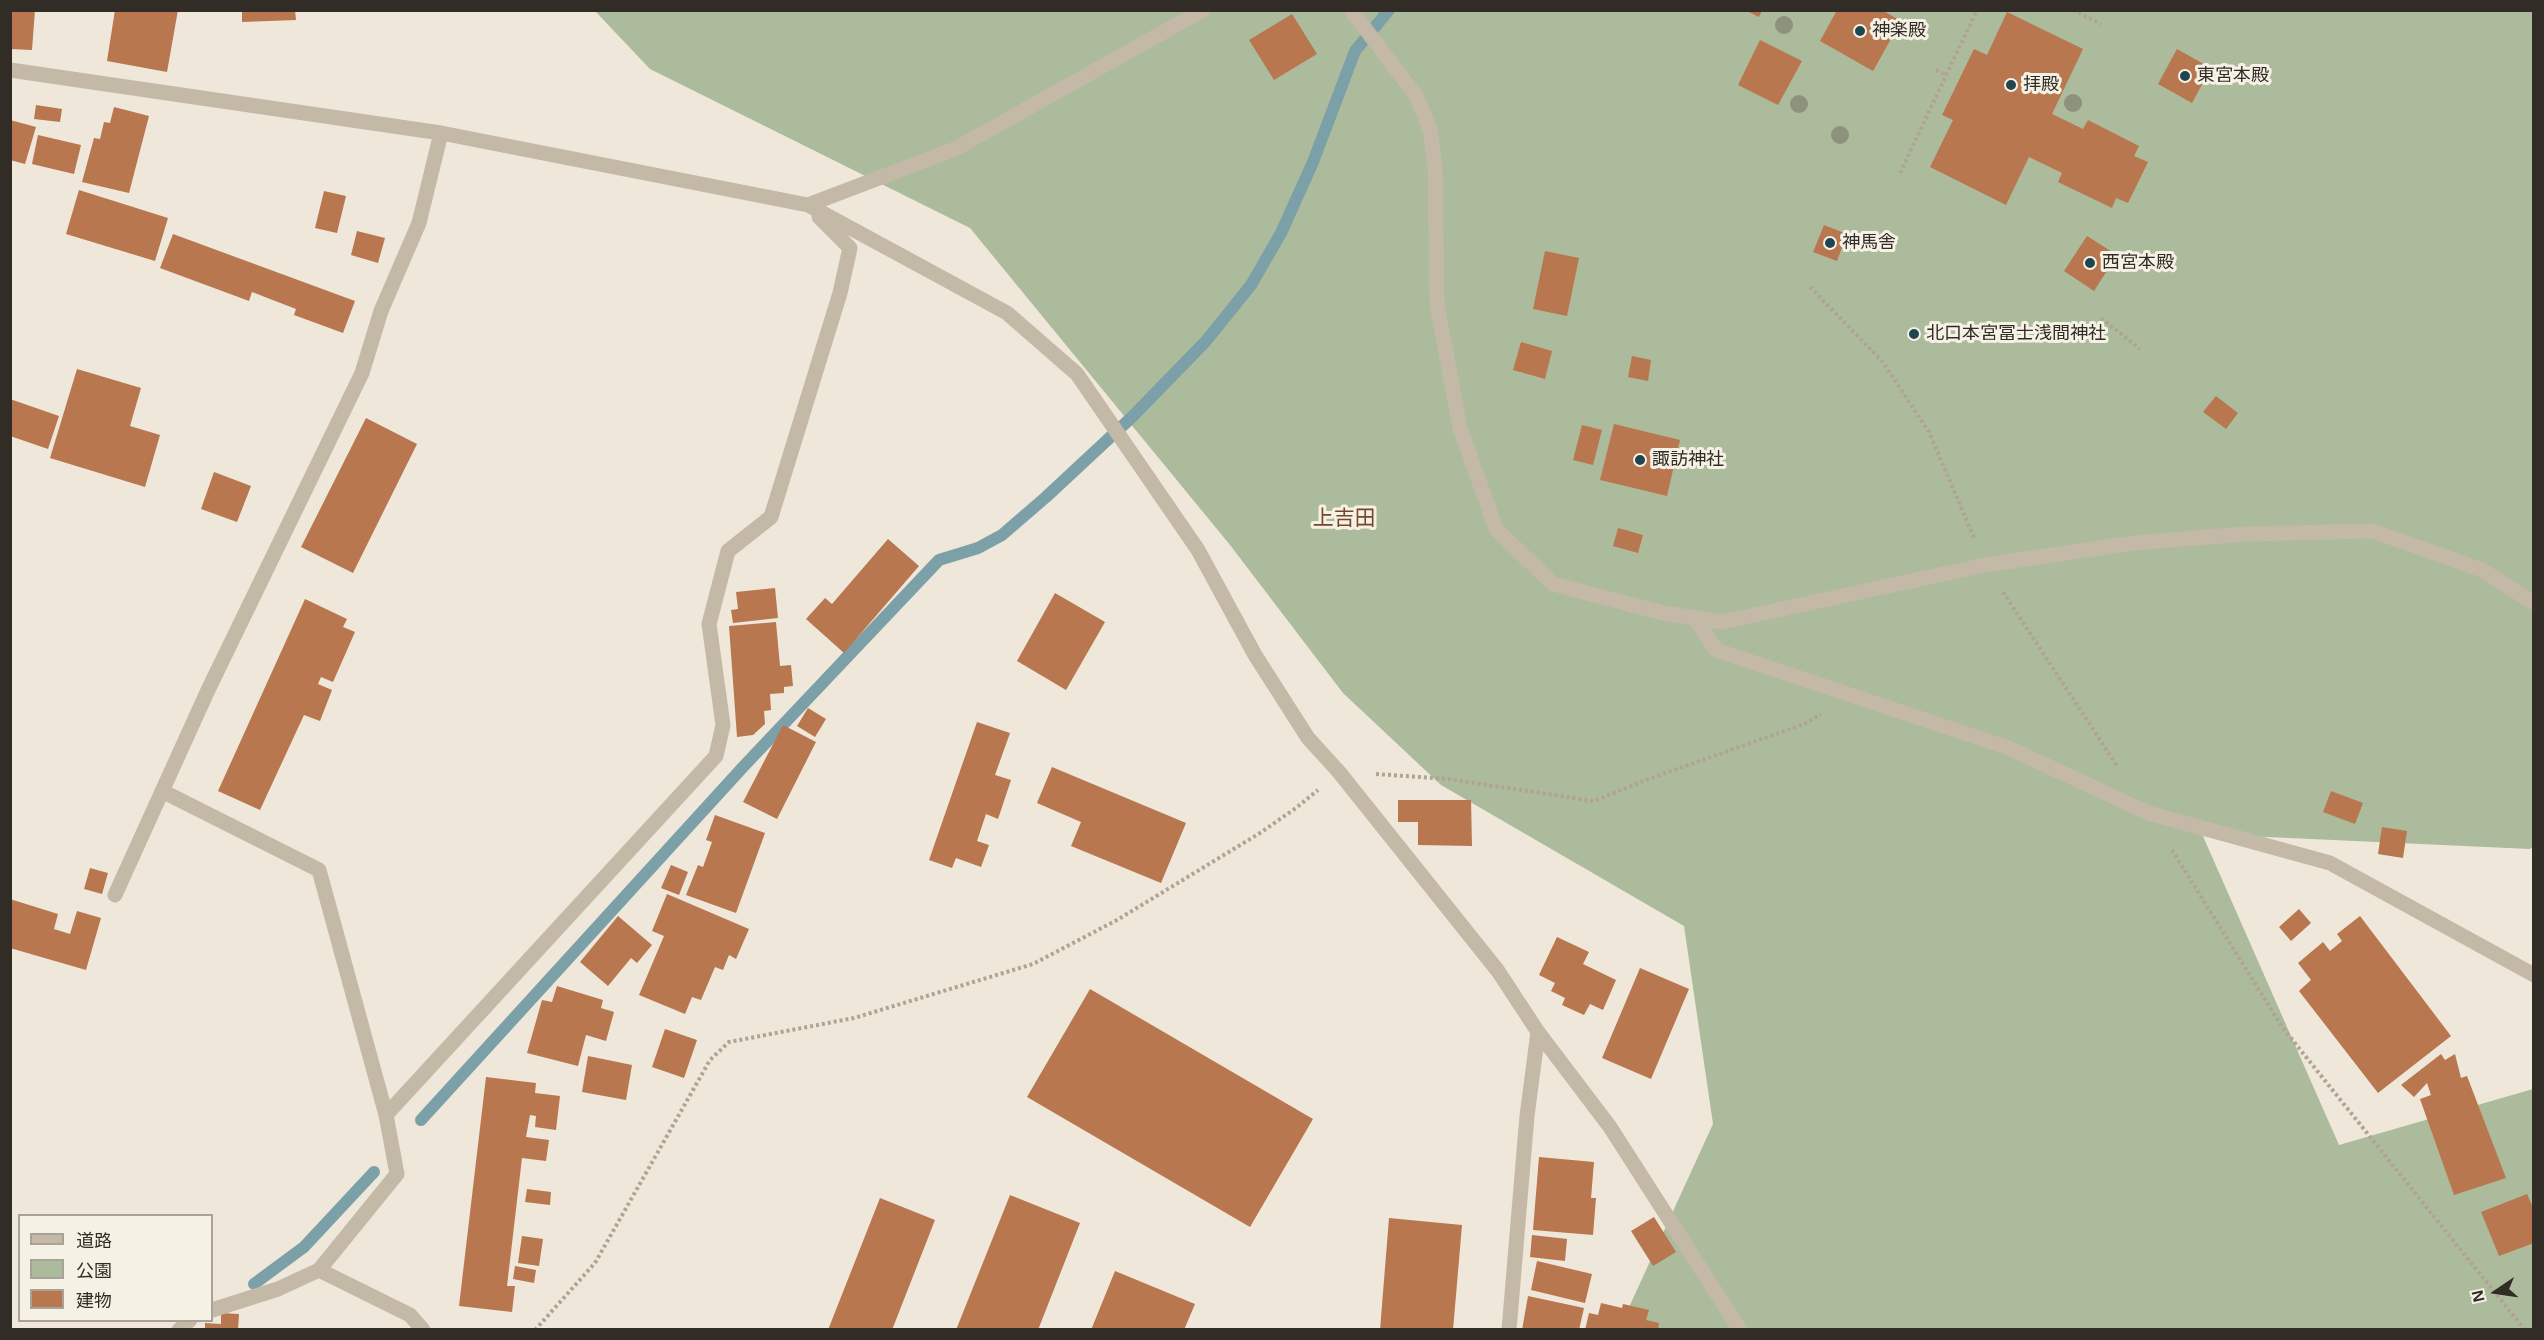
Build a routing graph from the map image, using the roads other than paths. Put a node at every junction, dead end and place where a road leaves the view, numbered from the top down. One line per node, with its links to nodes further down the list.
1 (1203, 10): 5 (street)
2 (1352, 12): 7 (street)
3 (10, 70): 4 (street)
4 (441, 133): 5 (street); 8 (street)
5 (808, 206): 11 (street); 12 (street)
6 (2534, 603): 7 (street)
7 (1696, 620): 10 (street)
8 (162, 791): 9 (street); 12 (street)
9 (115, 895)
10 (2534, 975)
11 (1538, 1032): 16 (street); 17 (street)
12 (386, 1115): 13 (street)
13 (319, 1270): 14 (street); 15 (street)
14 (213, 1310)
15 (423, 1329)
16 (1509, 1329)
17 (1740, 1329)

